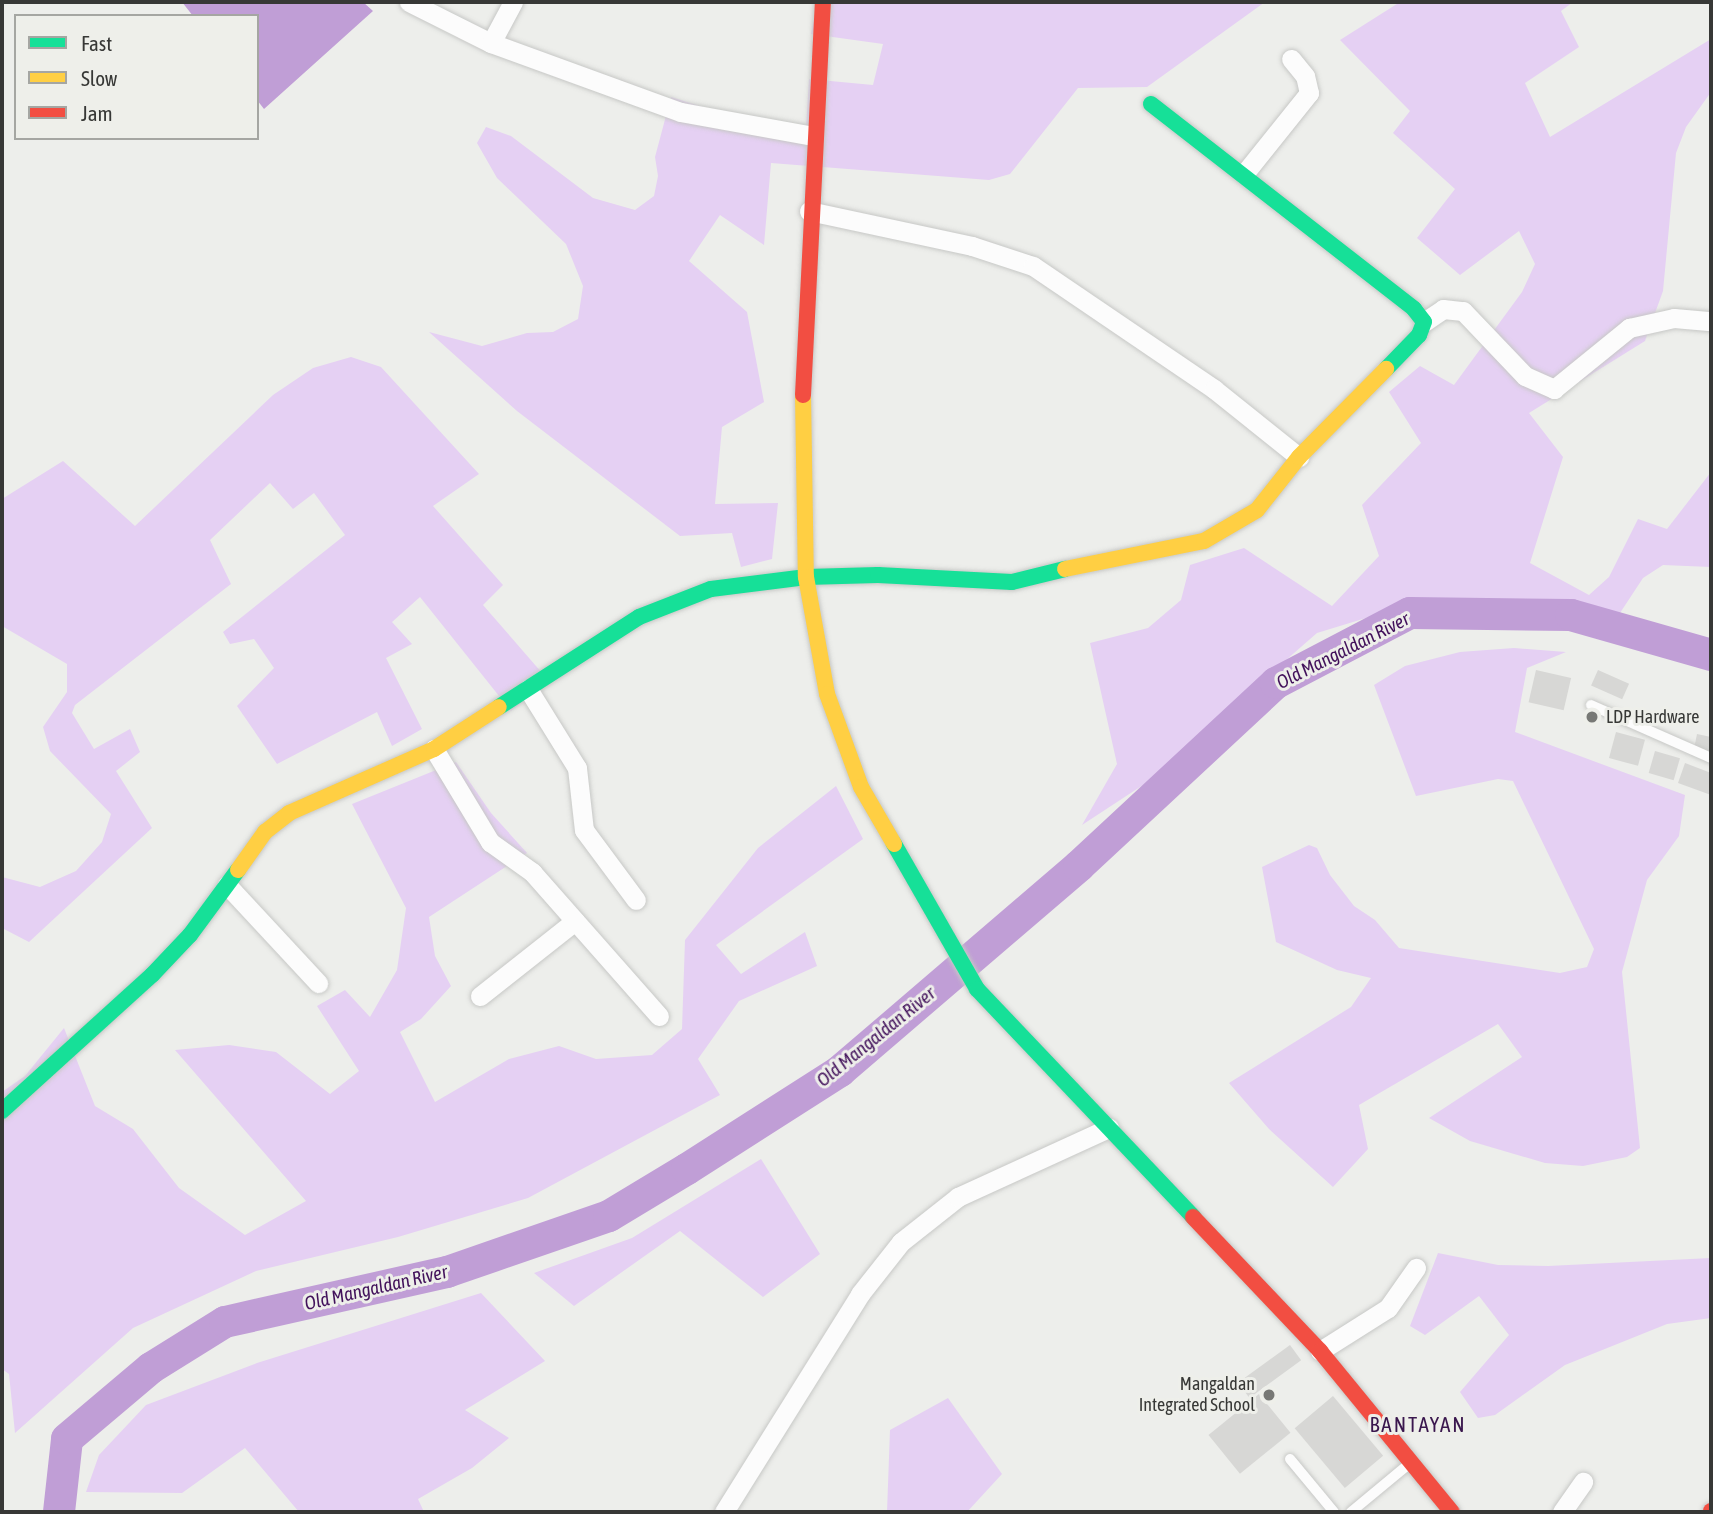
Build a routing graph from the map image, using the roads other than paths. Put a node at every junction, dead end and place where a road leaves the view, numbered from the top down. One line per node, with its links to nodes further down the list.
1 (409, 2): 4 (street)
2 (513, 2): 4 (street)
3 (823, 2): 7 (street)
4 (491, 43): 7 (street)
5 (1291, 59): 8 (street)
6 (1151, 104): 8 (street)
7 (813, 136): 9 (street)
8 (1244, 174): 11 (street)
9 (809, 211): 12 (street); 13 (street)
10 (1711, 321): 11 (street)
11 (1424, 322): 12 (street)
12 (1299, 457): 13 (street)
13 (806, 577): 14 (street); 25 (street)
14 (528, 689): 16 (street); 19 (street)
15 (1591, 705): 17 (lane)
16 (434, 749): 18 (street); 20 (street)
17 (1711, 758)
18 (227, 885): 21 (street); 24 (street)
19 (636, 900)
20 (575, 921): 22 (street); 23 (street)
21 (318, 983)
22 (480, 996)
23 (659, 1016)
24 (2, 1111)
25 (1109, 1128): 27 (street); 31 (street)
26 (1416, 1268): 27 (street)
27 (1320, 1350): 29 (street)
28 (1290, 1459): 32 (lane)
29 (1410, 1462): 33 (lane); 34 (street)
30 (1583, 1482): 35 (street)
31 (724, 1512)
32 (1334, 1512)
33 (1351, 1512)
34 (1452, 1512)
35 (1562, 1512)

